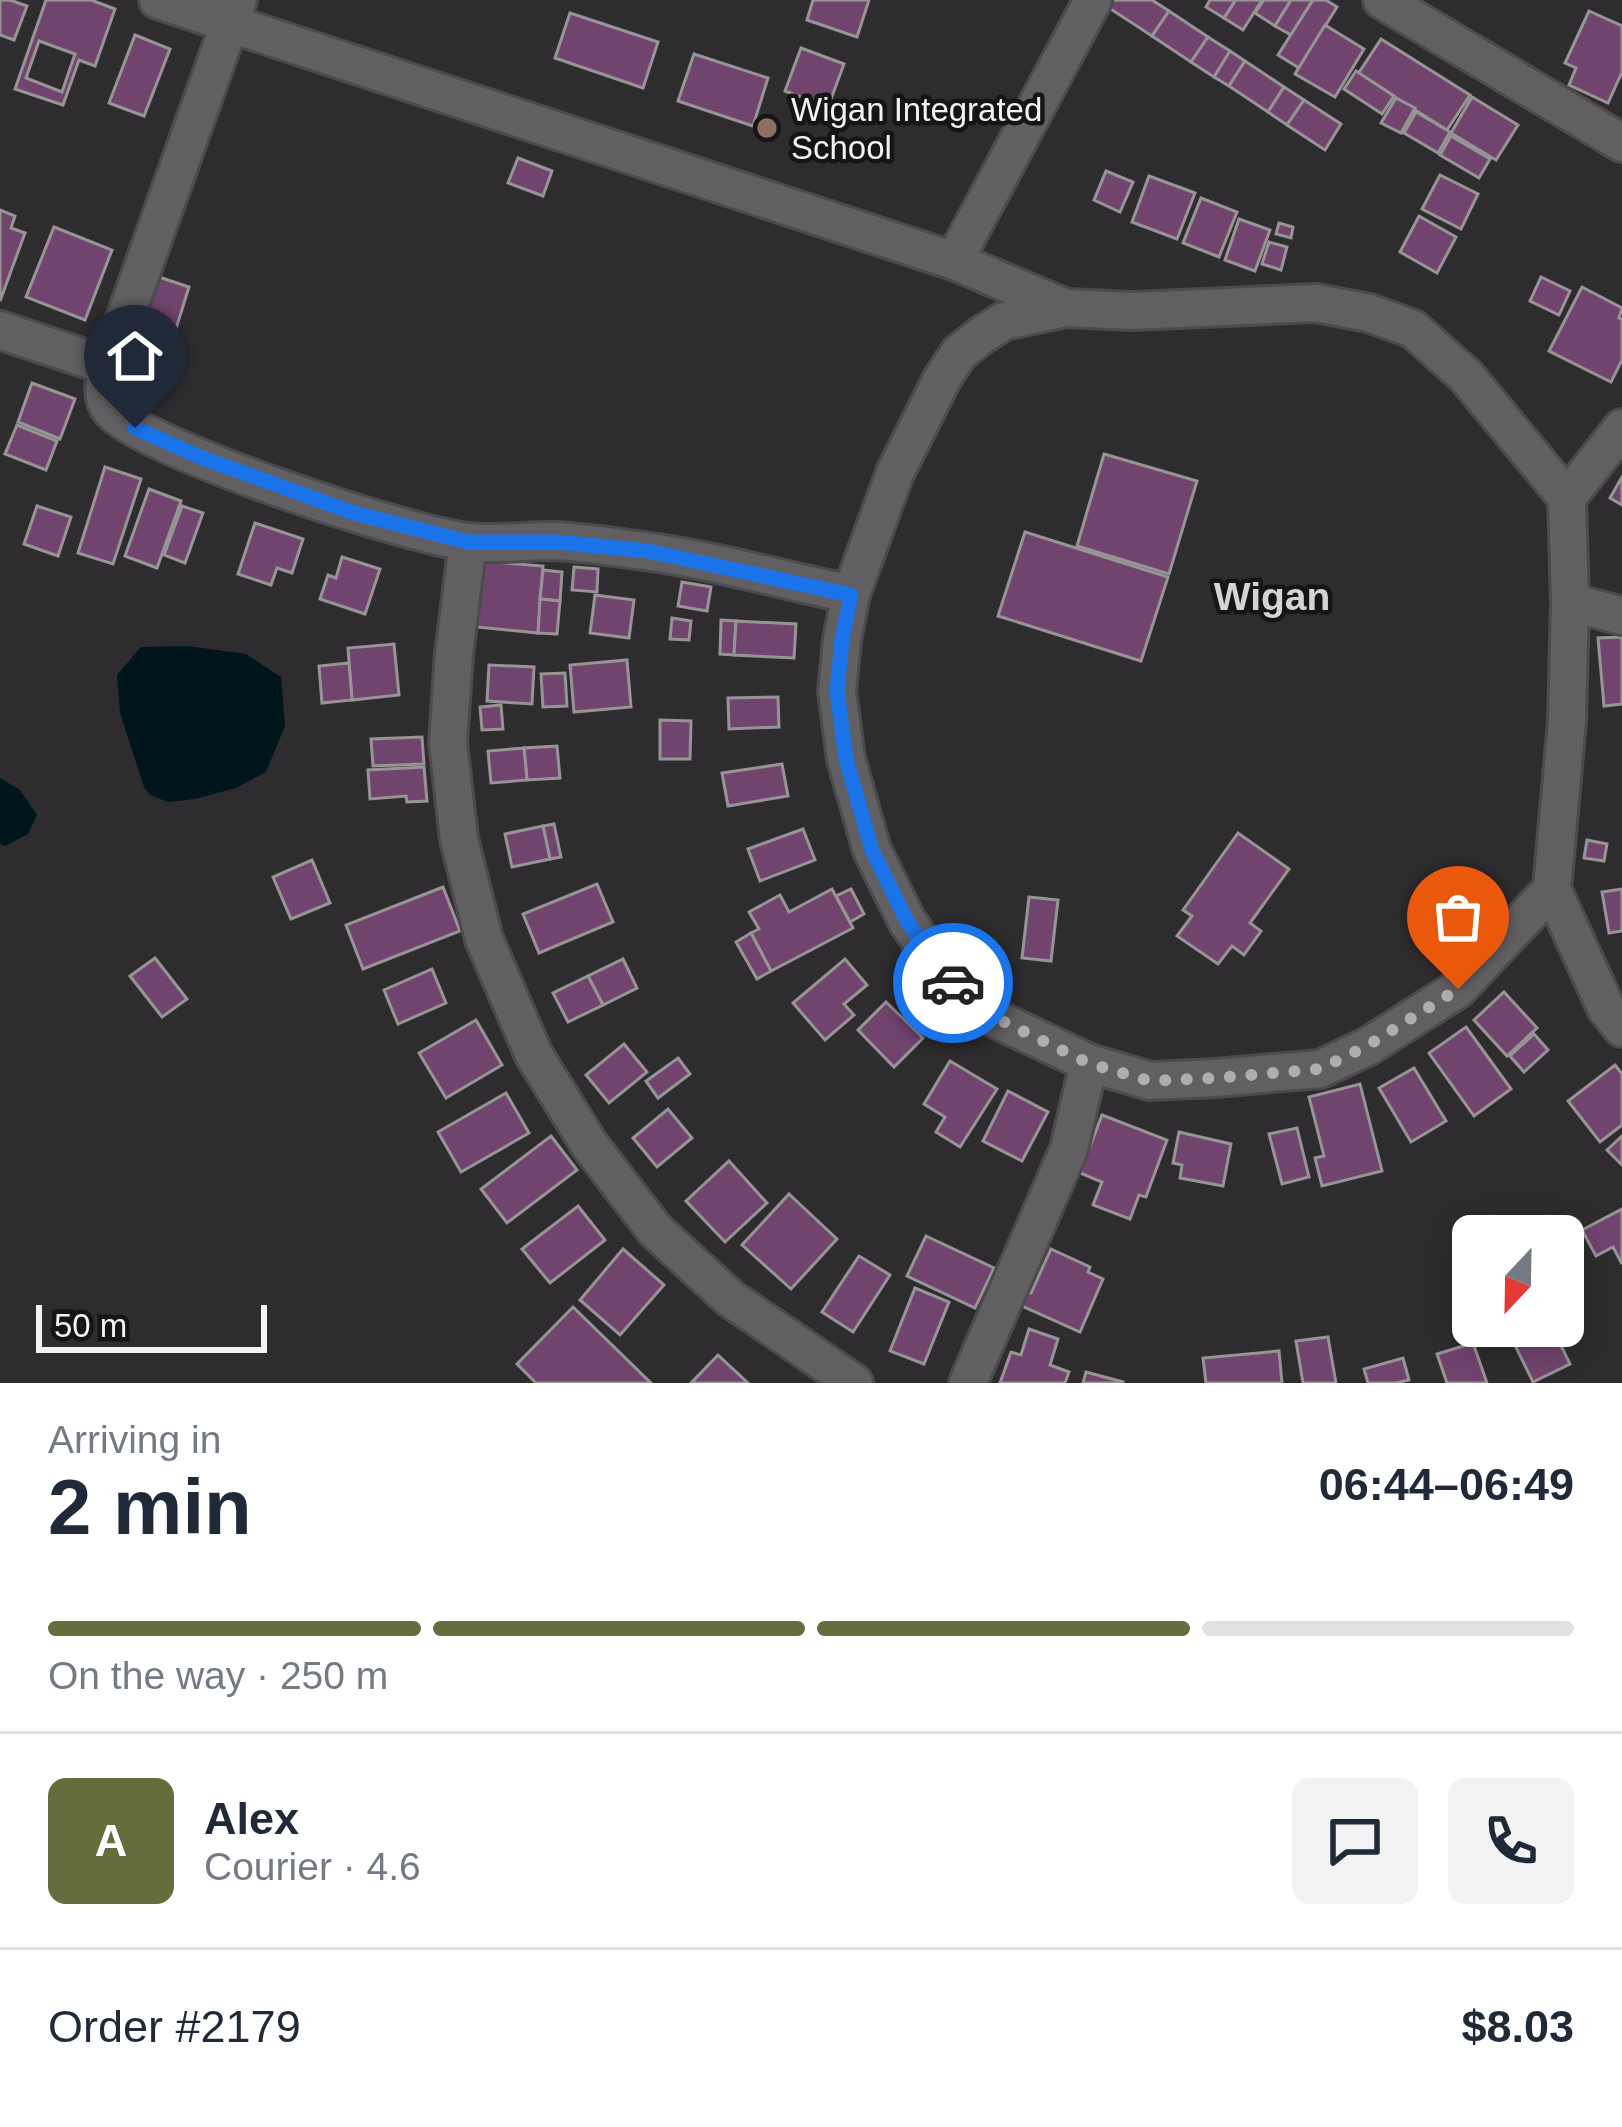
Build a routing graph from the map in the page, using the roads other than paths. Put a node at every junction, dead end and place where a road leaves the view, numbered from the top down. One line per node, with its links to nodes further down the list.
1 (158, 0): 4 (street)
2 (1094, 0): 6 (street)
3 (1382, 0): 5 (street)
4 (234, 12): 6 (street); 9 (street)
5 (1622, 142)
6 (954, 261): 7 (street)
7 (1066, 308): 11 (street); 13 (street)
8 (0, 330): 9 (street)
9 (108, 366): 12 (street)
10 (1622, 428): 11 (street)
11 (1567, 498): 14 (street)
12 (468, 542): 13 (street); 19 (street)
13 (851, 595): 18 (street)
14 (1570, 602): 15 (street); 16 (street)
15 (1622, 616)
16 (1552, 889): 17 (street); 18 (street)
17 (1622, 1028)
18 (1088, 1063): 20 (street)
19 (854, 1383)
20 (968, 1383)

